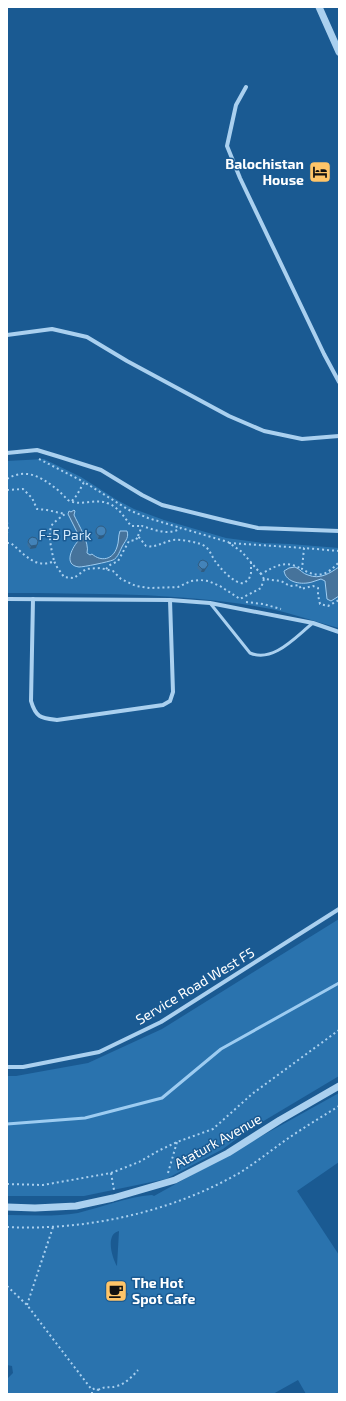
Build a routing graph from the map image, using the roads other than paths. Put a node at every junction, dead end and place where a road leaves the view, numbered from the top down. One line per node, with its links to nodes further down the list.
1 (319, 7): 2 (street)
2 (339, 52)
3 (246, 87): 5 (street)
4 (7, 335): 6 (street)
5 (339, 382)
6 (339, 436)
7 (7, 453): 8 (street)
8 (339, 531)
9 (7, 599): 10 (street)
10 (33, 599): 11 (street); 11 (street)
11 (170, 600): 12 (street)
12 (210, 603): 13 (street); 13 (lane)
13 (313, 623): 14 (street)
14 (339, 632)
15 (339, 909): 16 (street, Service Road West F5)
16 (7, 1067)
17 (339, 1086): 18 (street, Ataturk Avenue)
18 (7, 1207)

